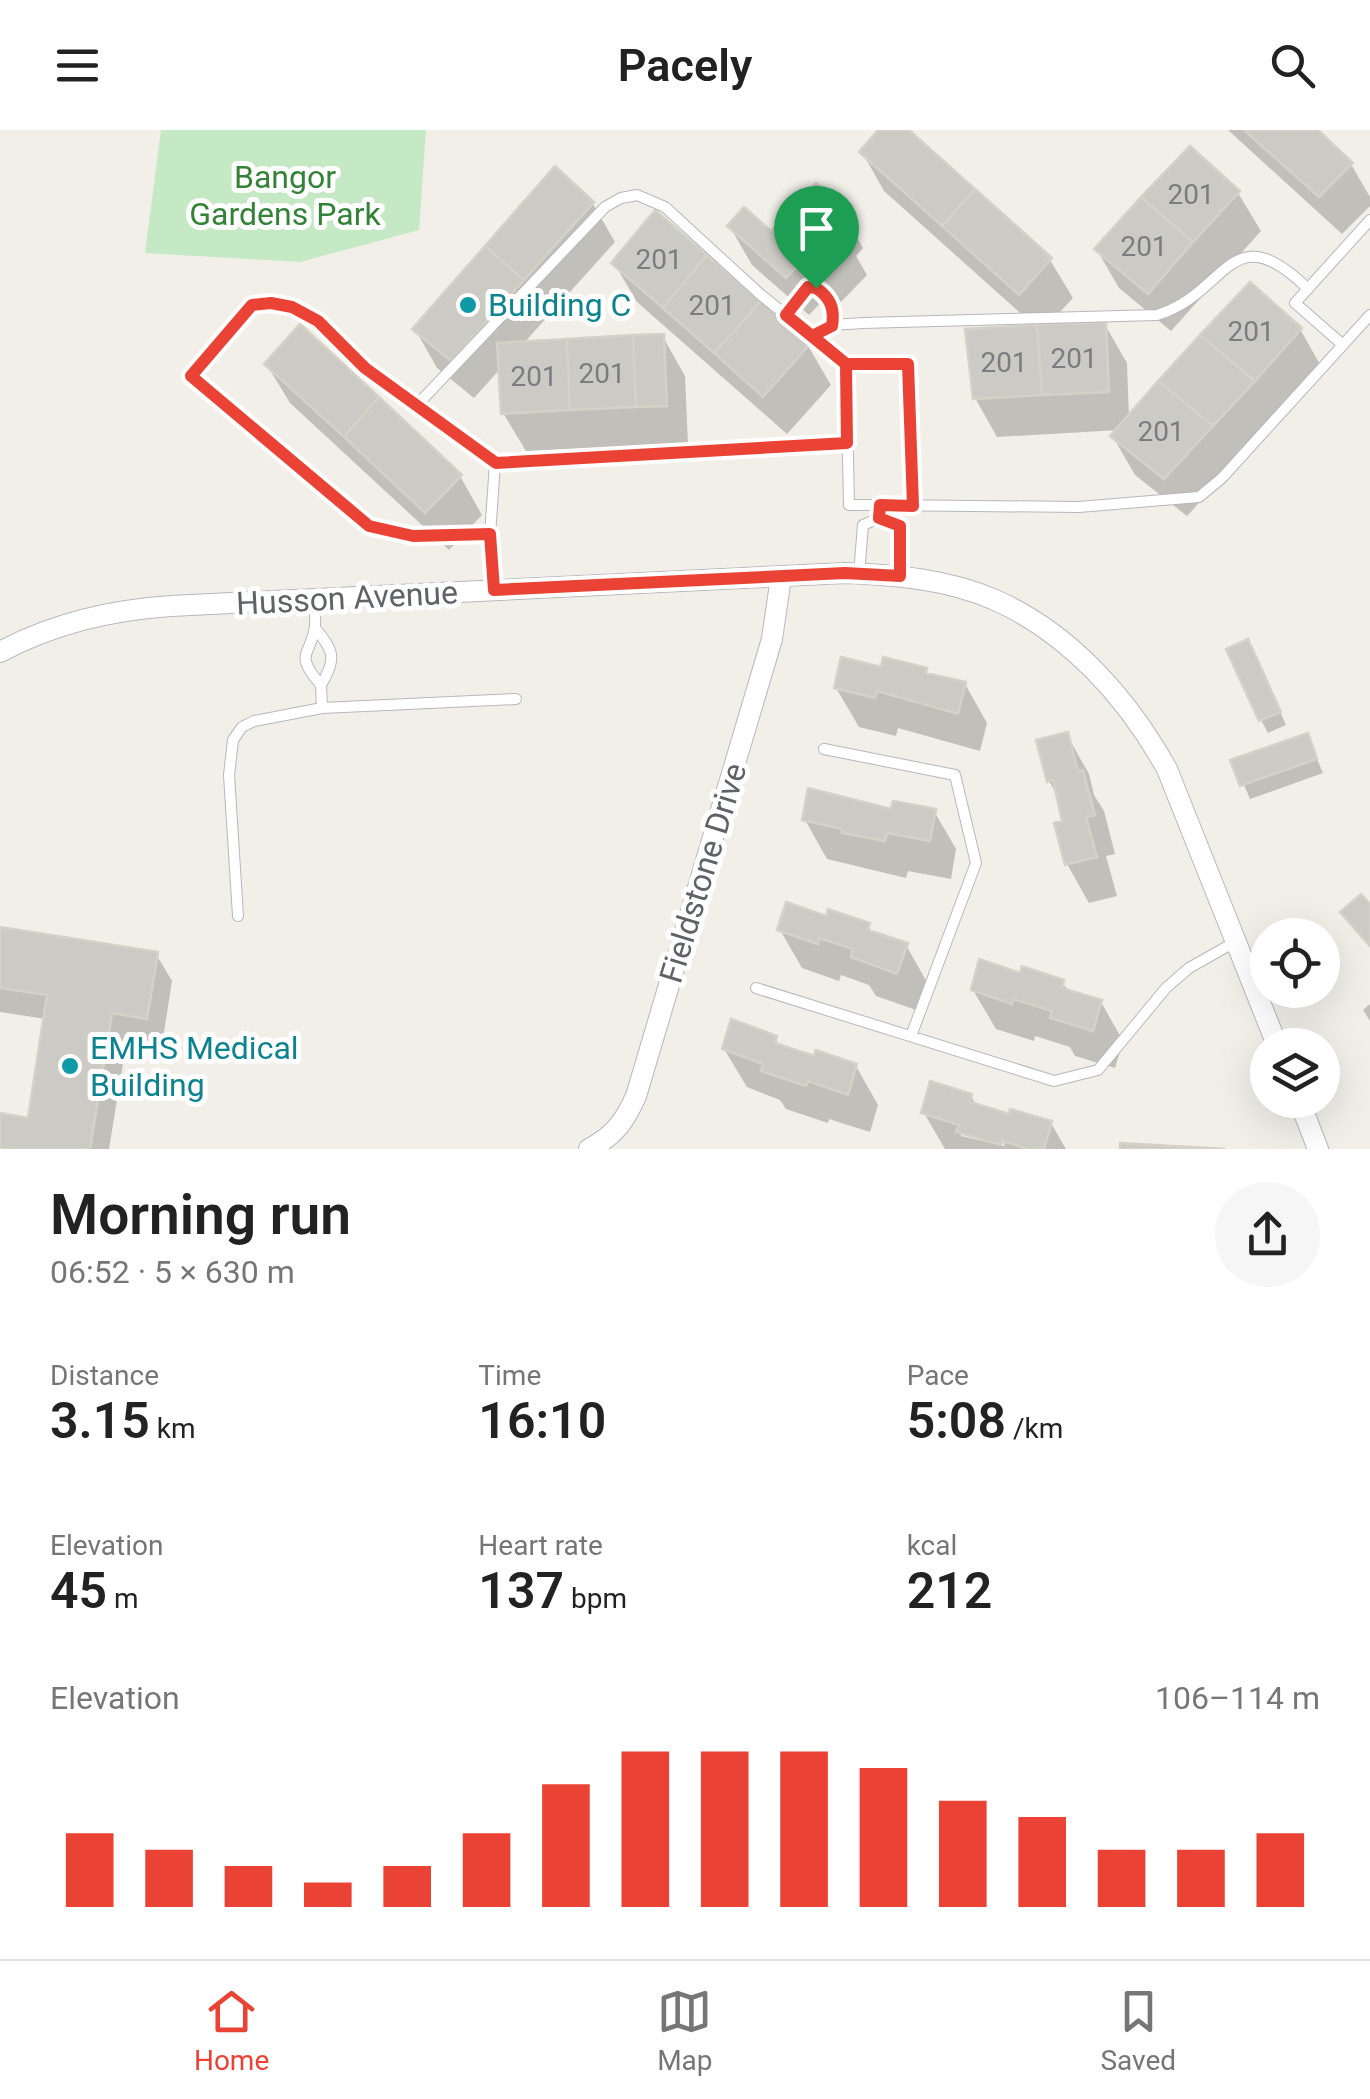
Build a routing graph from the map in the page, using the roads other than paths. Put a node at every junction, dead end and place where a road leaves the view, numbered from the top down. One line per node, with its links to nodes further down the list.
1 (1370, 220): 2 (lane)
2 (1308, 289): 5 (lane); 7 (lane)
3 (786, 315): 5 (lane); 6 (lane); 9 (lane)
4 (1370, 315): 7 (lane)
5 (832, 326): 6 (lane)
6 (812, 336): 8 (lane)
7 (1343, 345): 13 (lane)
8 (846, 364): 10 (lane); 13 (lane)
9 (418, 404): 11 (lane); 15 (lane)
10 (847, 443): 11 (lane); 12 (lane)
11 (496, 463): 15 (lane)
12 (880, 505): 13 (lane); 14 (lane)
13 (913, 506)
14 (879, 518): 16 (lane); 17 (lane)
15 (490, 534): 19 (lane)
16 (860, 574): 17 (street, Husson Avenue); 18 (street, Husson Avenue)
17 (900, 576): 28 (street, Husson Avenue)
18 (781, 577): 19 (street, Husson Avenue); 33 (street, Fieldstone Drive)
19 (494, 590): 20 (street, Husson Avenue)
20 (313, 599): 21 (lane); 22 (street, Husson Avenue)
21 (315, 628): 23 (lane); 23 (lane)
22 (0, 652)
23 (321, 686): 25 (lane)
24 (516, 699): 25 (lane)
25 (322, 708): 27 (lane)
26 (824, 749): 31 (lane)
27 (238, 916)
28 (1236, 942): 30 (street, Husson Avenue); 31 (lane)
29 (756, 988): 31 (lane)
30 (1270, 1028)
31 (911, 1036)
32 (1305, 1118): 34 (street)
33 (590, 1149)
34 (1318, 1149)

